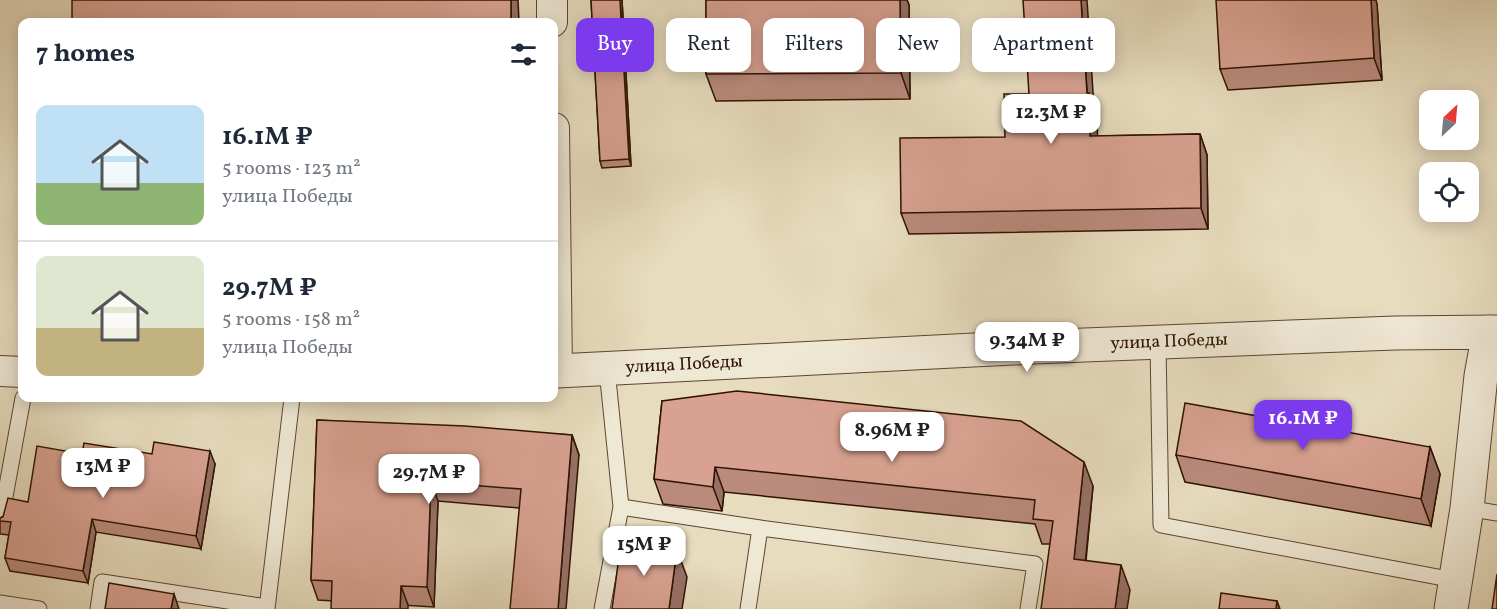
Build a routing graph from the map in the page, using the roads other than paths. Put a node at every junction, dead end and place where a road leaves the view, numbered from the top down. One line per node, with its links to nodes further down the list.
1 (552, 0): 2 (street)
2 (552, 18)
3 (1493, 332): 4 (street, улица Победы); 12 (street)
4 (1158, 343): 5 (street, улица Победы); 15 (lane)
5 (607, 369): 6 (street, улица Победы); 11 (lane)
6 (558, 371)
7 (0, 372): 8 (street)
8 (18, 372)
9 (22, 402): 13 (lane)
10 (292, 402): 17 (lane)
11 (621, 507): 14 (lane); 20 (lane)
12 (1482, 510): 15 (street)
13 (0, 524)
14 (760, 528): 21 (lane); 22 (lane)
15 (1453, 595)
16 (0, 603): 18 (lane)
17 (267, 608): 19 (lane)
18 (39, 609)
19 (98, 609)
20 (602, 609)
21 (748, 609)
22 (1028, 609)

